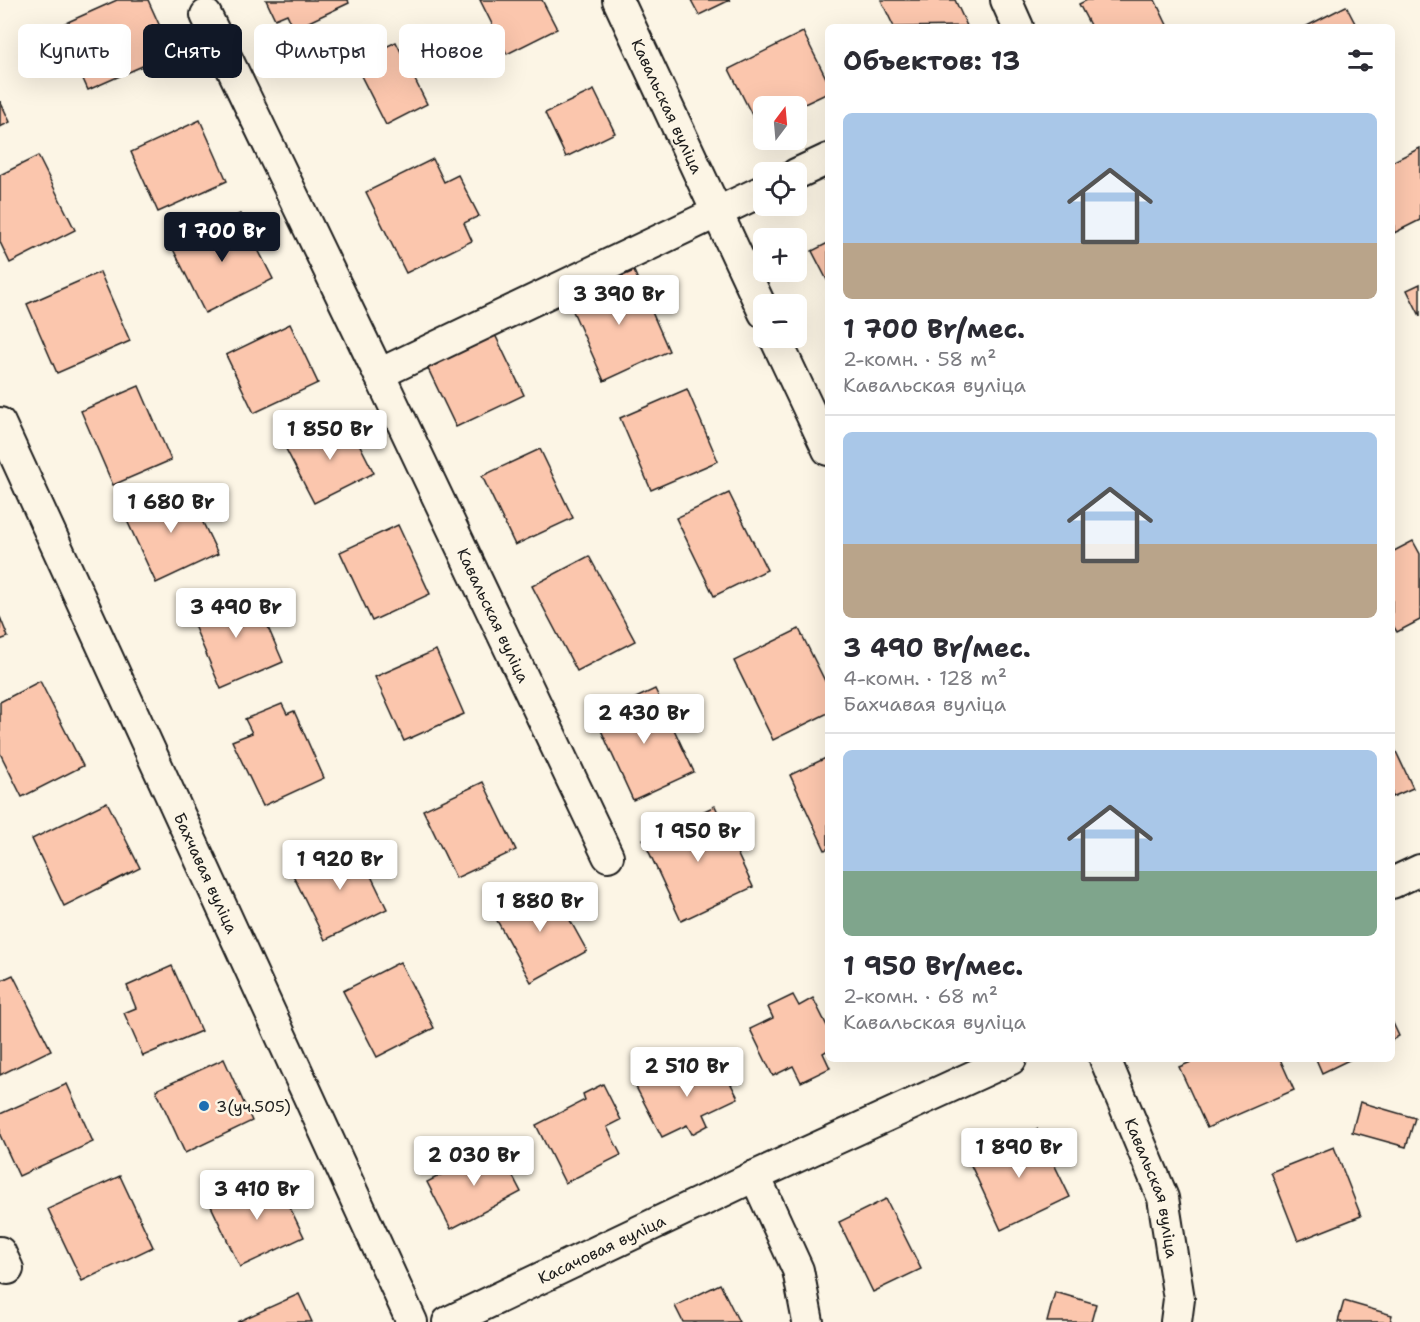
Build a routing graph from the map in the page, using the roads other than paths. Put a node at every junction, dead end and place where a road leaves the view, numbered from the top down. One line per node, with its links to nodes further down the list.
1 (618, 0): 8 (street, Кавальская вуліца)
2 (1006, 0): 4 (street)
3 (206, 15): 11 (street, Кавальская вуліца)
4 (1017, 24)
5 (825, 160): 6 (street)
6 (807, 169)
7 (753, 195): 8 (street)
8 (716, 213): 9 (street, Кавальская вуліца); 11 (street)
9 (754, 294)
10 (780, 348): 13 (street)
11 (379, 374): 14 (street, Кавальская вуліца)
12 (0, 423): 20 (street, Бахчавая вуліца)
13 (825, 444)
14 (608, 855)
15 (1420, 870): 16 (street)
16 (1395, 882)
17 (1004, 1062): 19 (street, Касачовая вуліца)
18 (1106, 1062): 23 (street, Кавальская вуліца)
19 (755, 1176): 21 (street, Касачовая вуліца); 22 (street)
20 (412, 1322)
21 (448, 1322)
22 (808, 1322)
23 (1176, 1322)

